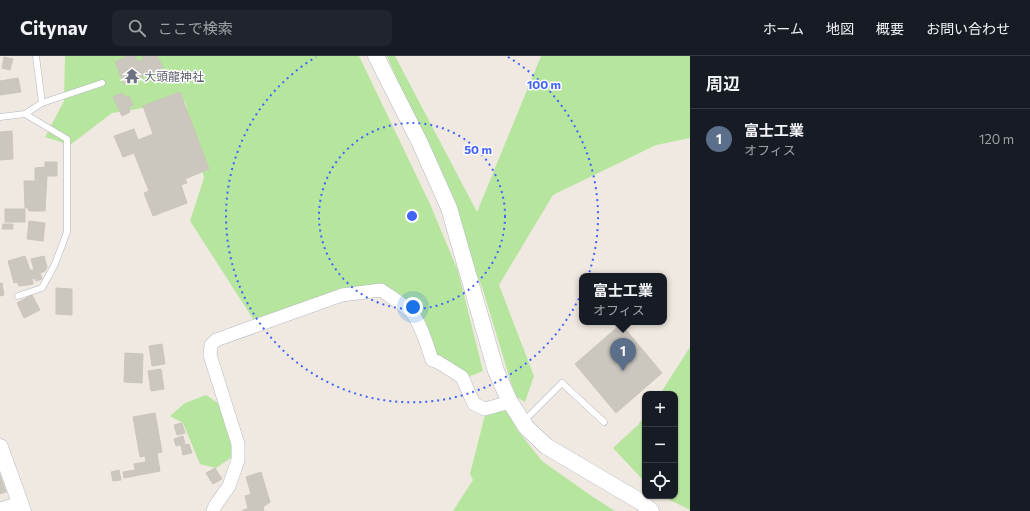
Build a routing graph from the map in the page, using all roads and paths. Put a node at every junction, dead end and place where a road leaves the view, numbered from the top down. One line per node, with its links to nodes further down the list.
1 (36, 56): 4 (lane)
2 (376, 56): 8 (street)
3 (102, 83): 4 (lane)
4 (42, 103): 5 (lane)
5 (25, 114): 6 (lane); 7 (lane)
6 (0, 117)
7 (18, 296)
8 (510, 402): 9 (street); 14 (street)
9 (523, 422): 10 (lane); 15 (street)
10 (604, 422)
11 (0, 446): 12 (street)
12 (22, 507): 13 (street)
13 (0, 509)
14 (213, 511)
15 (651, 511)

